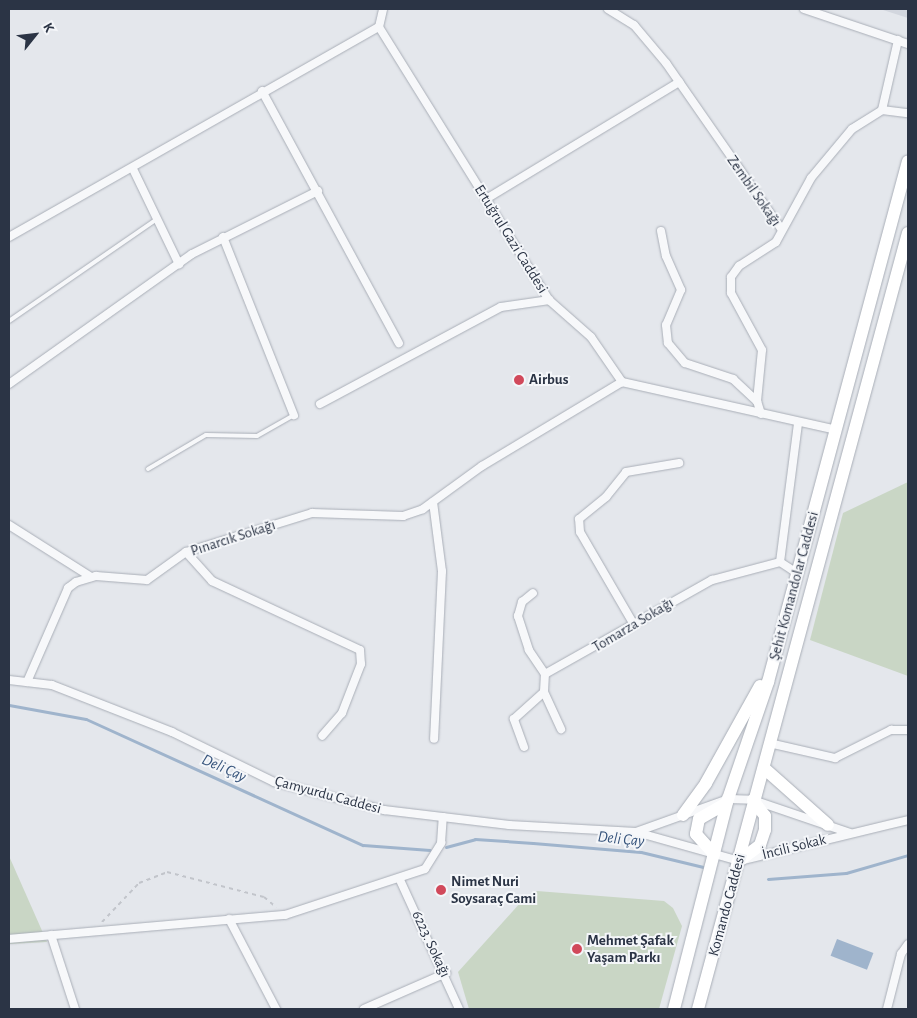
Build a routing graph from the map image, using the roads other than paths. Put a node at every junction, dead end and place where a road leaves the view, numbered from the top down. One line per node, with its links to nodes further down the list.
1 (383, 9): 4 (street)
2 (608, 9): 7 (street, Zembil Sokağı)
3 (804, 9): 5 (street)
4 (379, 27): 8 (street); 14 (street, Ertuğrul Gazi Caddesi)
5 (898, 40): 6 (street); 9 (street)
6 (908, 44)
7 (679, 82): 14 (street); 16 (street, Zembil Sokağı)
8 (262, 91): 12 (street); 13 (street)
9 (882, 110): 10 (street); 16 (street)
10 (908, 113)
11 (908, 161): 32 (main road, Şehit Komandolar Caddesi)
12 (133, 169): 15 (street); 19 (street)
13 (318, 191): 20 (street); 24 (street)
14 (486, 199): 22 (street, Ertuğrul Gazi Caddesi)
15 (157, 219): 21 (street); 23 (lane)
16 (782, 230): 27 (street, Zembil Sokağı)
17 (661, 231): 27 (street)
18 (908, 233): 52 (main road, Şehit Komandolar Caddesi)
19 (9, 237)
20 (223, 237): 21 (street); 30 (street)
21 (179, 264): 26 (street)
22 (549, 300): 25 (street, Ertuğrul Gazi Caddesi); 28 (street)
23 (9, 321)
24 (400, 342)
25 (622, 382): 29 (street); 35 (street, Pınarcık Sokağı)
26 (9, 384)
27 (757, 401): 29 (street, Zembil Sokağı)
28 (320, 404)
29 (761, 414): 31 (street)
30 (294, 415): 34 (lane)
31 (798, 423): 32 (street); 38 (street)
32 (836, 430): 39 (main road, Şehit Komandolar Caddesi)
33 (679, 463): 42 (street)
34 (148, 469)
35 (433, 502): 37 (street, Pınarcık Sokağı); 51 (street)
36 (9, 525): 40 (street)
37 (186, 552): 40 (street, Pınarcık Sokağı); 50 (street)
38 (780, 562): 39 (street); 42 (street, Tomarza Sokağı)
39 (797, 573): 43 (main road, Şehit Komandolar Caddesi)
40 (91, 577): 46 (street, Pınarcık Sokağı)
41 (533, 592): 44 (street)
42 (633, 623): 44 (street, Tomarza Sokağı)
43 (774, 660): 56 (main road, Şehit Komandolar Caddesi); 57 (main road)
44 (545, 674): 47 (street)
45 (9, 680): 46 (street, Çamyurdu Caddesi)
46 (27, 682): 58 (street, Çamyurdu Caddesi)
47 (544, 692): 49 (street); 53 (street)
48 (906, 728): 52 (street)
49 (561, 729)
50 (322, 736)
51 (434, 739)
52 (770, 743): 54 (main road, Şehit Komandolar Caddesi)
53 (524, 747)
54 (765, 769): 55 (main road, Şehit Komandolar Caddesi); 60 (main road)
55 (753, 800): 56 (street, Çamyurdu Caddesi); 60 (street, İncili Sokak); 64 (main road, Komando Caddesi); 64 (main road)
56 (727, 801): 57 (street, Çamyurdu Caddesi); 63 (main road, Şehit Komandolar Caddesi); 63 (main road)
57 (683, 815): 61 (street, Çamyurdu Caddesi)
58 (443, 817): 61 (street, Çamyurdu Caddesi); 65 (street)
59 (908, 820): 62 (street, İncili Sokak)
60 (828, 825): 62 (street, İncili Sokak)
61 (636, 832): 63 (street, Çamyurdu Caddesi)
62 (850, 833): 64 (street, İncili Sokak)
63 (714, 854): 64 (street, Çamyurdu Caddesi); 75 (main road, Şehit Komandolar Caddesi)
64 (739, 860): 76 (main road, Komando Caddesi)
65 (400, 880): 66 (street); 70 (street, 6223. Sokağı)
66 (229, 919): 67 (street); 72 (street)
67 (51, 935): 68 (street); 71 (street)
68 (9, 939)
69 (908, 944): 77 (street)
70 (446, 973): 73 (street); 74 (street, 6223. Sokağı)
71 (75, 1009)
72 (276, 1009)
73 (364, 1009)
74 (459, 1009)
75 (674, 1009)
76 (698, 1009)
77 (887, 1009)

